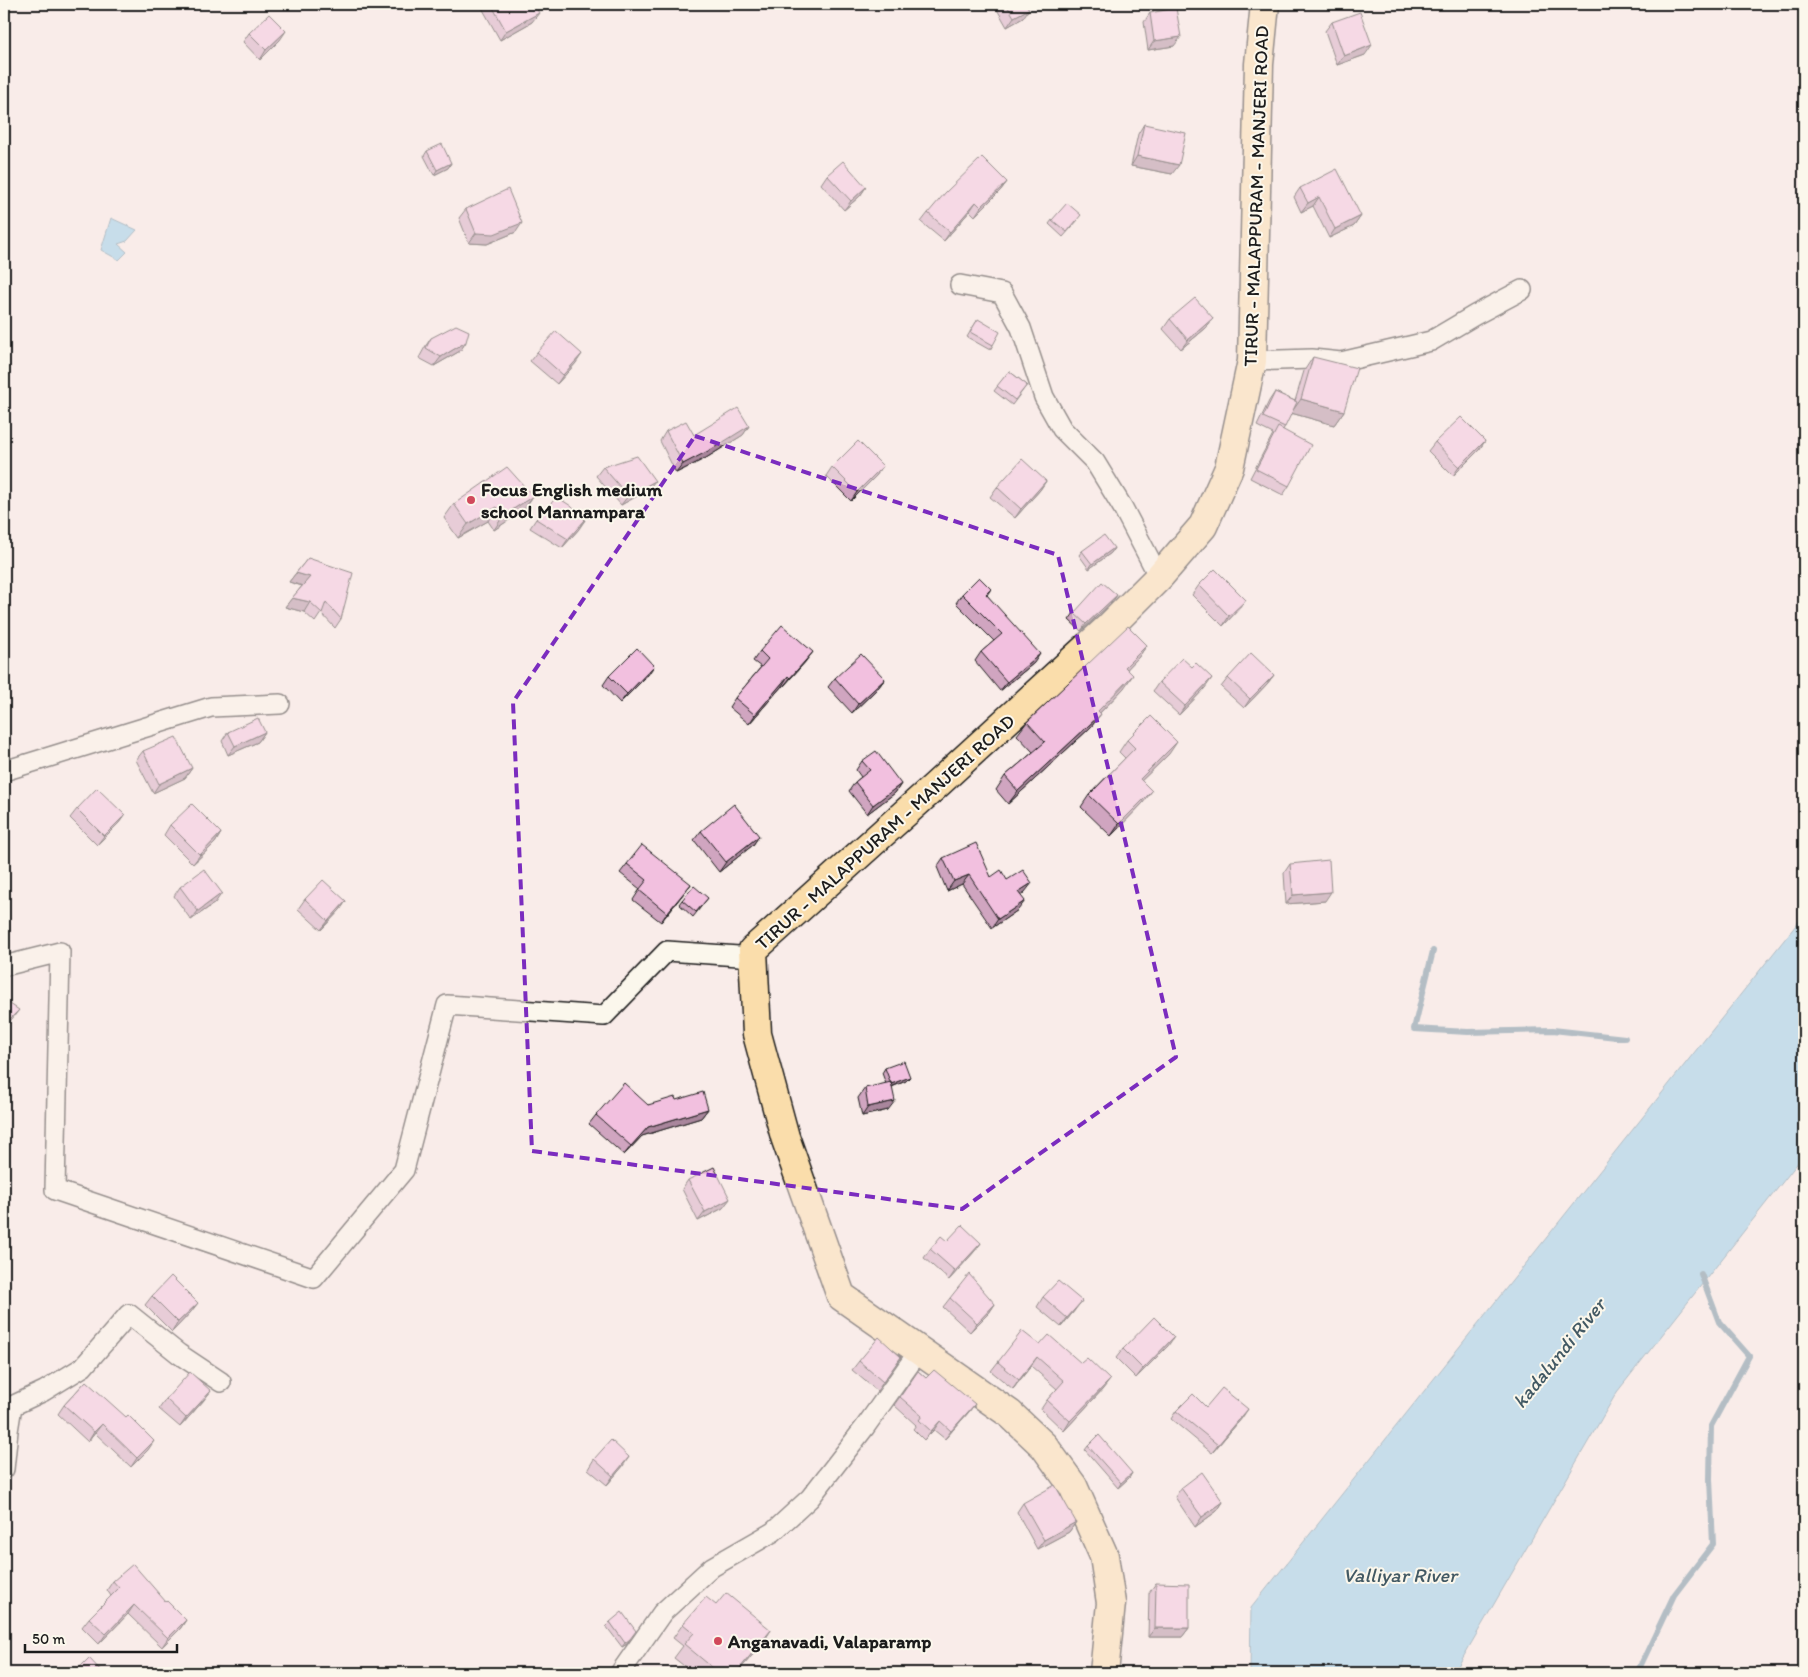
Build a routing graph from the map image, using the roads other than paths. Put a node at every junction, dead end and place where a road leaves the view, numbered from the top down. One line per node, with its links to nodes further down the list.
1 (1266, 4): 4 (main road, TIRUR - MALAPPURAM - MANJERI ROAD)
2 (960, 285): 5 (street)
3 (1522, 290): 4 (street)
4 (1252, 361): 5 (main road, TIRUR - MALAPPURAM - MANJERI ROAD)
5 (1160, 578): 8 (main road, TIRUR - MALAPPURAM - MANJERI ROAD)
6 (280, 704): 7 (street)
7 (4, 771)
8 (753, 957): 9 (street); 10 (main road, TIRUR - MALAPPURAM - MANJERI ROAD)
9 (4, 966)
10 (919, 1350): 13 (street); 14 (main road, TIRUR - MALAPPURAM - MANJERI ROAD)
11 (220, 1382): 12 (street)
12 (4, 1469)
13 (620, 1673)
14 (1104, 1673)

